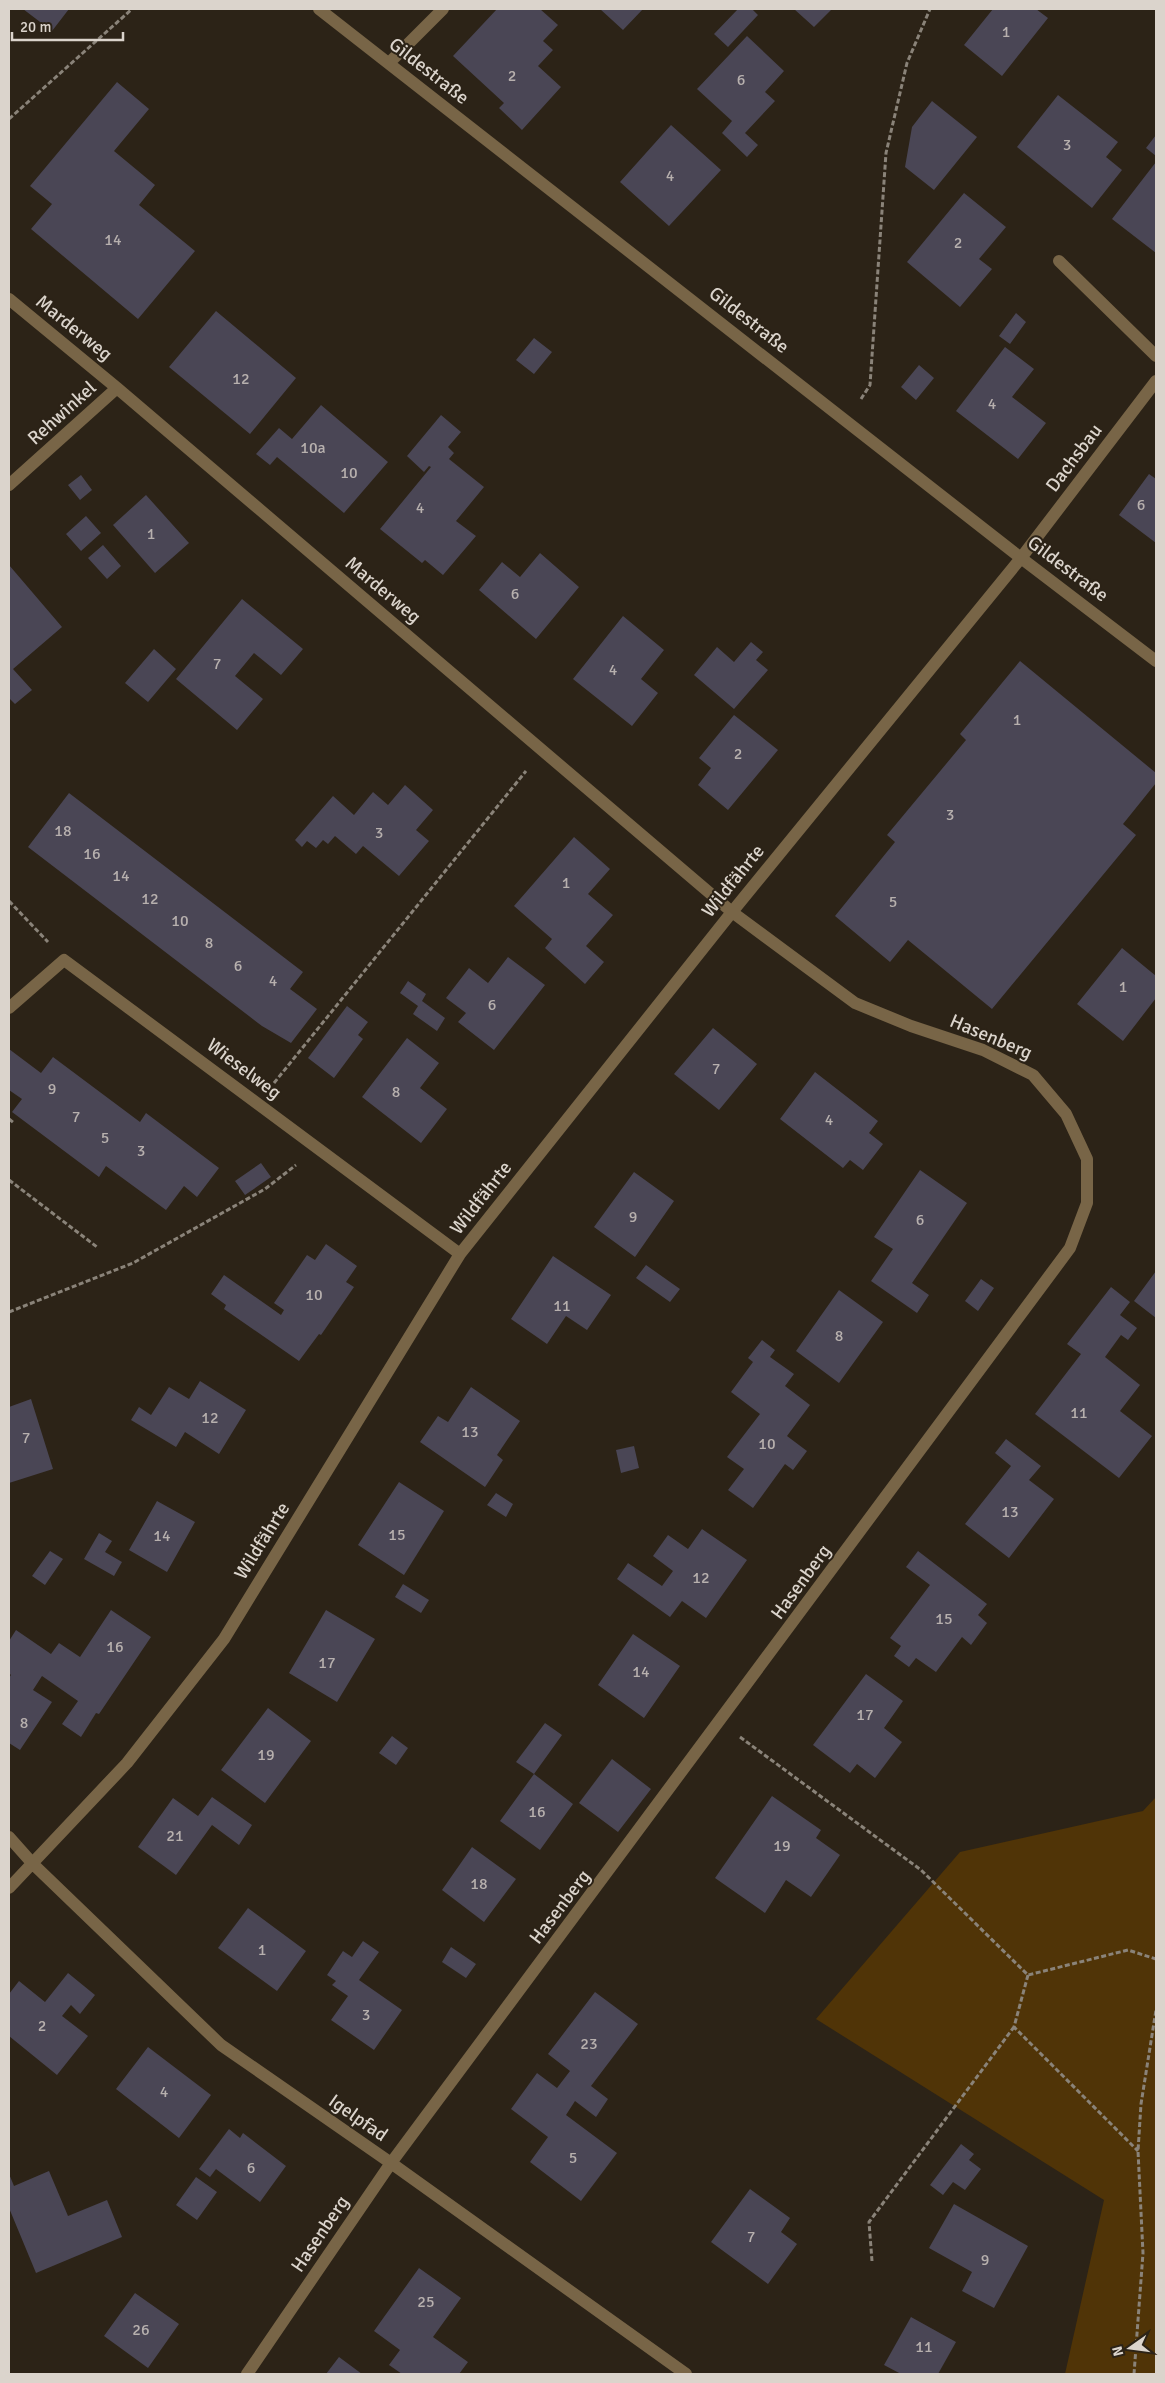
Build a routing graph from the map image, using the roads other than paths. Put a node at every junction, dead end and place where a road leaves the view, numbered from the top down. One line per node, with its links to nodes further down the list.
1 (319, 9): 3 (street, Gildestraße)
2 (443, 9): 3 (street)
3 (389, 63): 10 (street, Gildestraße)
4 (1059, 261): 6 (street)
5 (9, 299): 8 (street, Marderweg)
6 (1156, 356)
7 (1156, 381): 10 (street, Dachsbau)
8 (117, 388): 9 (street, Rehwinkel); 12 (street, Marderweg)
9 (9, 485)
10 (1021, 558): 11 (street, Gildestraße); 12 (street, Wildfährte)
11 (1156, 660)
12 (732, 912): 14 (street, Wildfährte); 18 (street, Hasenberg)
13 (9, 1008): 14 (street, Wieselweg)
14 (460, 1254): 16 (street, Wildfährte)
15 (9, 1838): 16 (street, Igelpfad)
16 (33, 1864): 17 (street, Wildfährte); 18 (street, Igelpfad)
17 (9, 1888)
18 (391, 2163): 19 (street, Hasenberg); 20 (street, Igelpfad)
19 (247, 2374)
20 (686, 2374)

